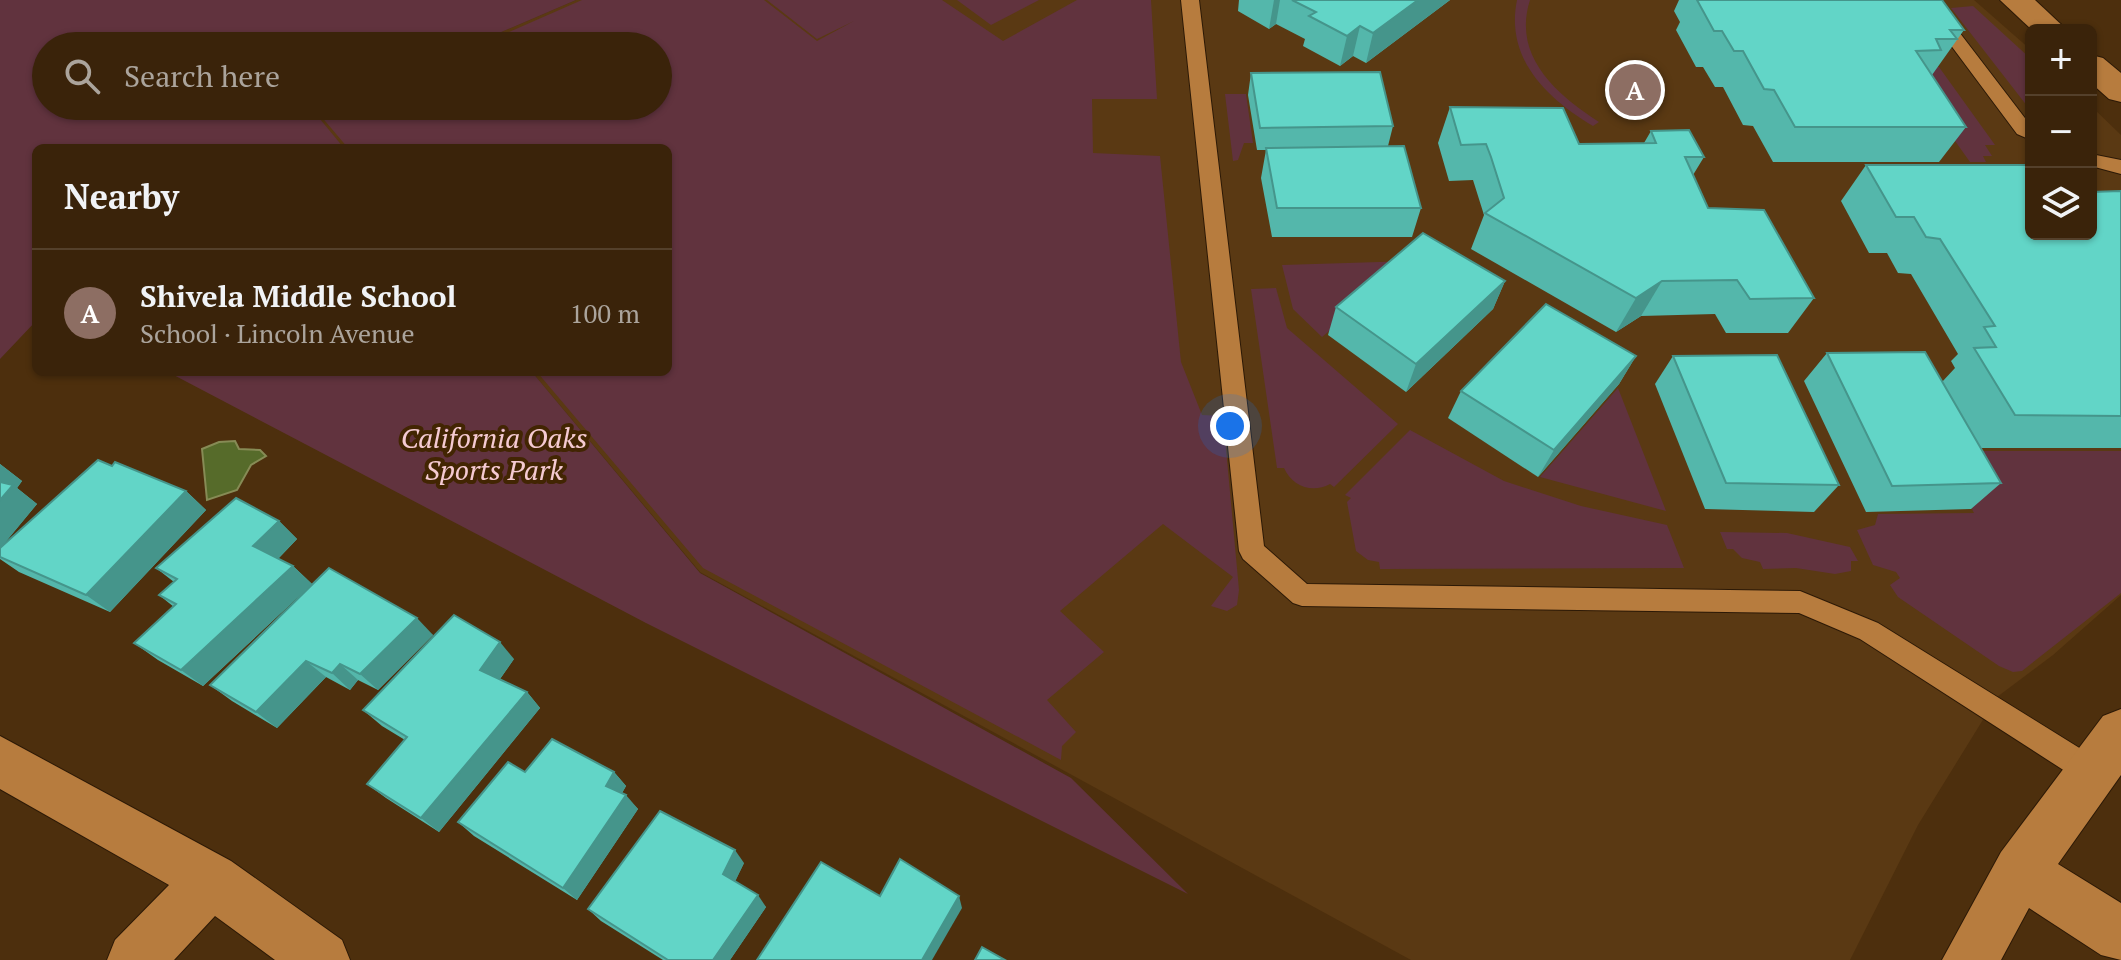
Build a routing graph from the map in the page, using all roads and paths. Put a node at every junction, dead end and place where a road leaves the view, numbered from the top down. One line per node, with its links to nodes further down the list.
1 (1190, 0): 10 (lane)
2 (1921, 0): 7 (lane)
3 (2016, 0): 4 (street)
4 (2044, 24)
5 (2097, 70): 6 (street)
6 (2121, 91)
7 (2025, 131)
8 (2097, 161): 9 (lane)
9 (2121, 167)
10 (2106, 752): 12 (street)
11 (0, 761): 13 (street)
12 (2020, 871): 14 (street); 17 (street)
13 (212, 880): 15 (street); 16 (street)
14 (2121, 935)
15 (135, 960)
16 (322, 960)
17 (1970, 960)

